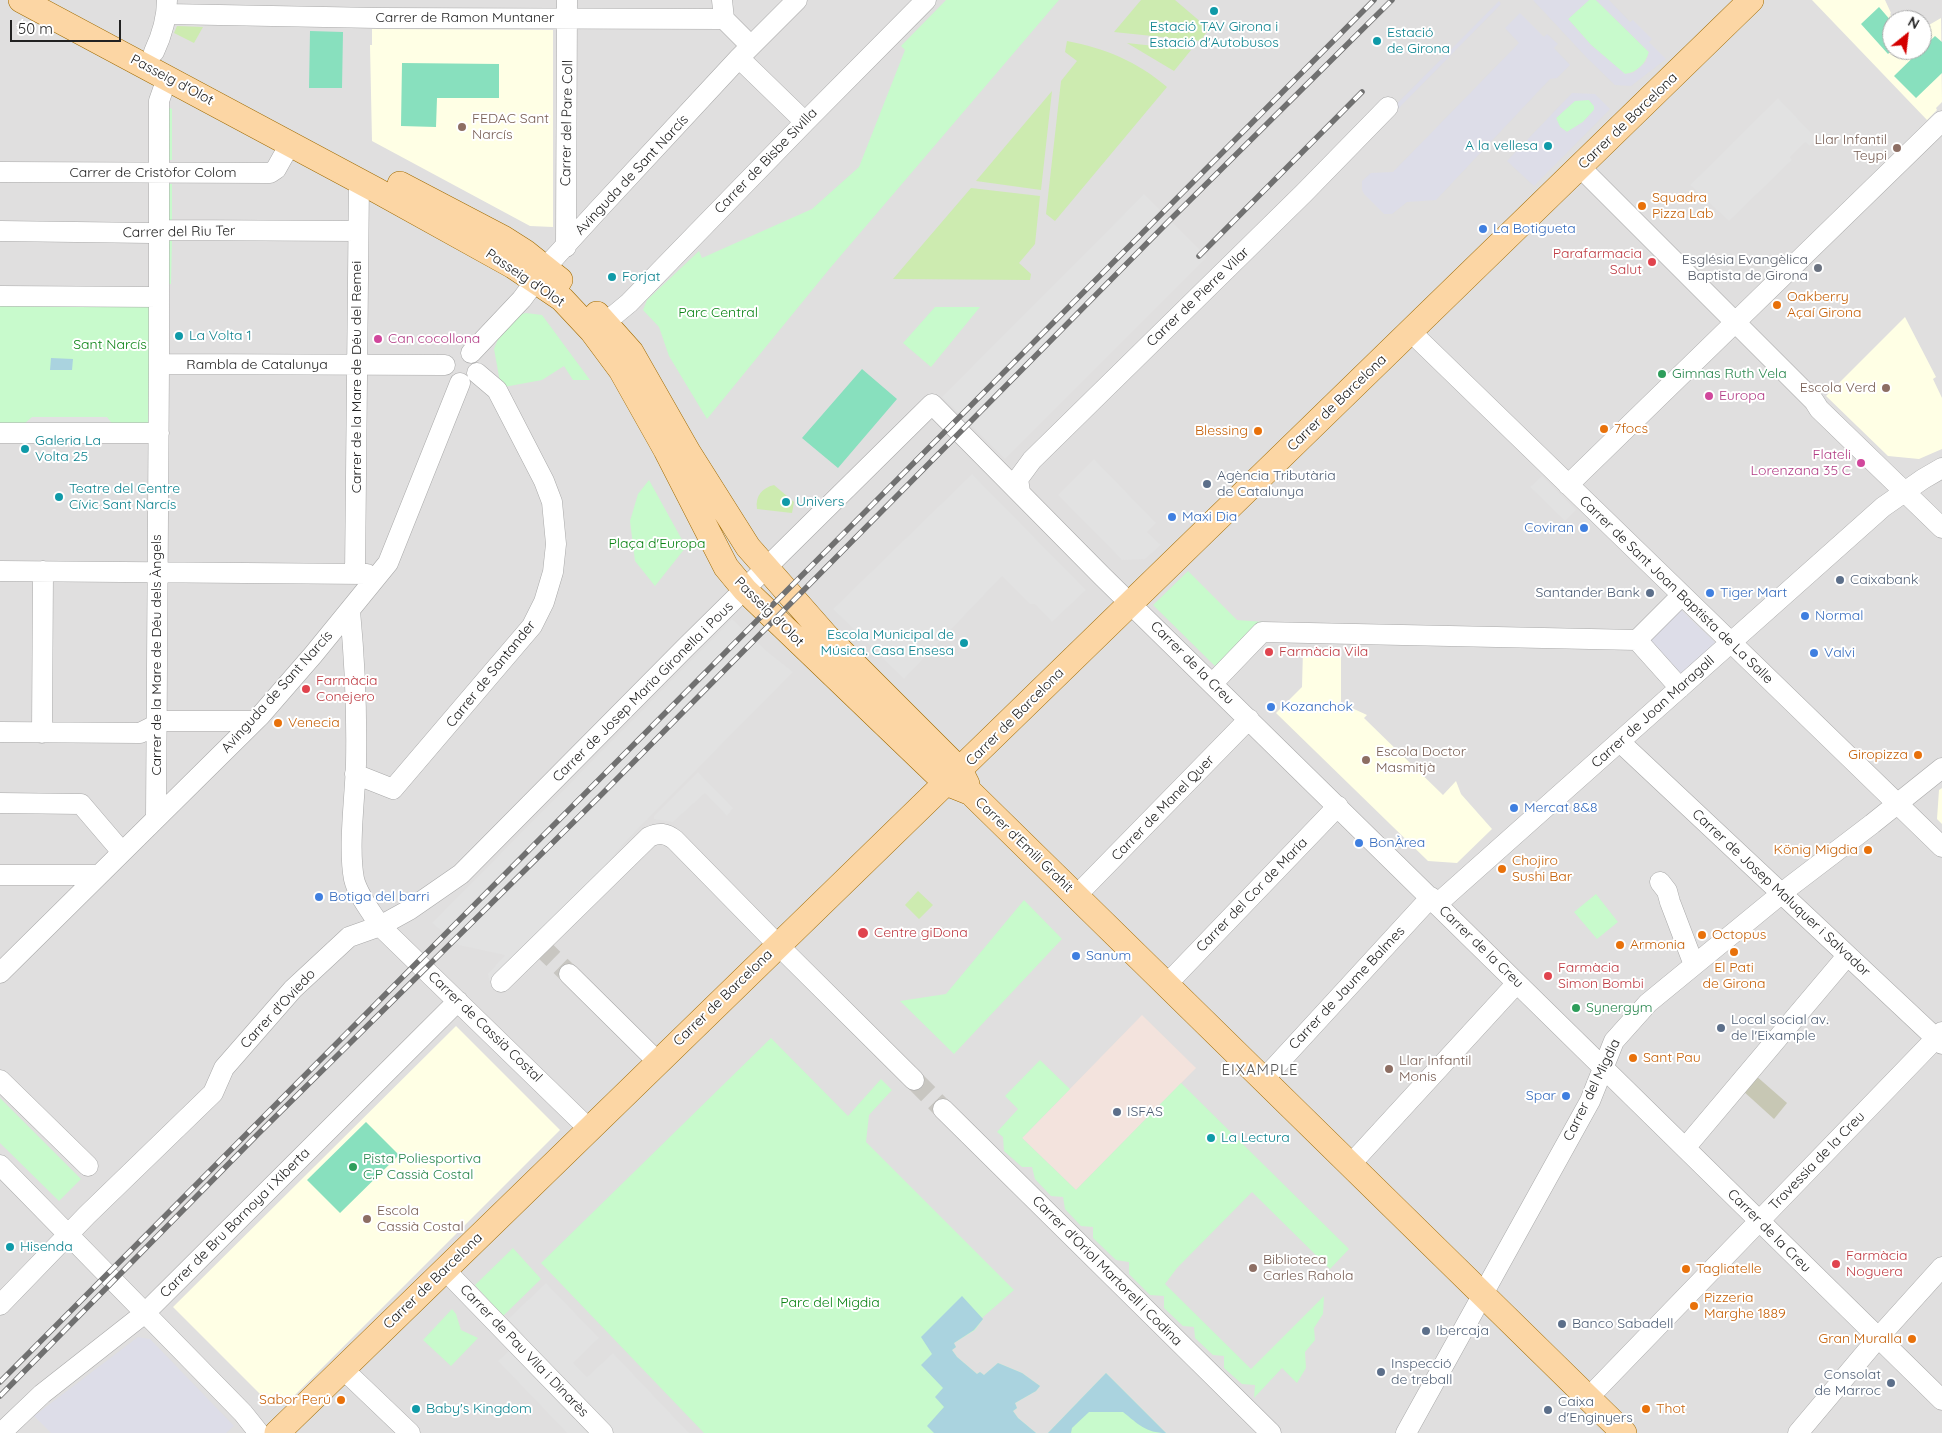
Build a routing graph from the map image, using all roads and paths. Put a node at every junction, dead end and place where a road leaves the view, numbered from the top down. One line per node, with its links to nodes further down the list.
1 (21, 0): 12 (main road, Passeig d'Olot)
2 (56, 0): 10 (main road, Passeig d'Olot)
3 (797, 0): 11 (street, Avinguda de Sant Narcís)
4 (926, 0): 15 (street, Carrer de Bisbe Sivilla)
5 (1751, 0): 17 (main road, Carrer de Barcelona)
6 (167, 7): 7 (street, Carrer de Ramon Muntaner); 10 (street)
7 (359, 9): 8 (street, Carrer de Ramon Muntaner)
8 (567, 9): 9 (street, Carrer de Ramon Muntaner); 24 (street, Carrer del Pare Coll)
9 (723, 9): 11 (street, Carrer de Ramon Muntaner)
10 (154, 52): 25 (main road, Passeig d'Olot)
11 (745, 52): 15 (street, Carrer de Ramon Muntaner); 24 (street, Avinguda de Sant Narcís)
12 (167, 78): 16 (main road, Passeig d'Olot); 19 (street)
13 (1388, 107): 40 (street, Carrer de Pierre Vilar)
14 (1942, 121): 29 (street)
15 (804, 122): 28 (street, Carrer de Bisbe Sivilla)
16 (290, 144): 19 (street, Carrer de Cristòfor Colom); 20 (main road, Passeig d'Olot)
17 (1580, 167): 29 (street); 30 (main road, Carrer de Barcelona)
18 (0, 172): 19 (street, Carrer de Cristòfor Colom)
19 (158, 173): 23 (street)
20 (358, 180): 22 (street, Carrer de la Mare de Déu del Remei); 25 (main road, Passeig d'Olot)
21 (0, 231): 23 (street, Carrer del Riu Ter)
22 (358, 231): 23 (street, Carrer del Riu Ter); 33 (street, Carrer de la Mare de Déu del Remei)
23 (158, 232): 27 (street)
24 (566, 247): 25 (street, Avinguda de Sant Narcís)
25 (540, 274): 28 (main road, Passeig d'Olot); 31 (street, Avinguda de Sant Narcís); 49 (main road, Passeig d'Olot)
26 (0, 296): 27 (street)
27 (159, 297): 32 (street, Carrer de la Mare de Déu dels Àngels)
28 (606, 322): 43 (main road, Passeig d'Olot)
29 (1735, 322): 39 (street); 41 (street)
30 (1411, 332): 39 (street, Carrer de Sant Joan Baptista de La Salle); 51 (main road, Carrer de Barcelona)
31 (471, 353): 34 (street); 35 (street)
32 (159, 364): 33 (street, Rambla de Catalunya); 37 (street, Carrer de la Mare de Déu dels Àngels)
33 (357, 365): 34 (street, Rambla de Catalunya); 47 (street, Carrer de la Mare de Déu del Remei)
34 (445, 365): 35 (street)
35 (469, 378): 48 (street, Avinguda de Sant Narcís); 66 (street, Carrer de Santander)
36 (0, 433): 37 (street)
37 (159, 433): 46 (street, Carrer de la Mare de Déu dels Àngels)
38 (1942, 468): 41 (street, Carrer de Joan Maragall)
39 (1568, 485): 50 (street, Carrer de Sant Joan Baptista de La Salle)
40 (1020, 492): 43 (street, Carrer de Josep Maria Gironella i Pous); 51 (street, Carrer de la Creu)
41 (1905, 492): 42 (street); 54 (street, Carrer de Joan Maragall)
42 (1942, 528)
43 (767, 569): 49 (street, Carrer de Josep Maria Gironella i Pous); 67 (main road, Passeig d'Olot)
44 (0, 571): 45 (street)
45 (43, 571): 46 (street); 63 (street)
46 (158, 572): 47 (street); 61 (street, Carrer de la Mare de Déu dels Àngels)
47 (355, 574): 48 (street)
48 (379, 574): 52 (street, Avinguda de Sant Narcís)
49 (745, 590): 67 (main road, Passeig d'Olot); 80 (street, Carrer de Josep Maria Gironella i Pous)
50 (1682, 595): 53 (street); 54 (street, Carrer de Sant Joan Baptista de La Salle)
51 (1131, 602): 57 (street, Carrer de la Creu); 67 (main road, Carrer de Barcelona)
52 (345, 616): 55 (street, Avinguda de Sant Narcís); 56 (street)
53 (1638, 640): 57 (street); 58 (street)
54 (1731, 642): 58 (street, Carrer de Joan Maragall); 69 (street, Carrer de Sant Joan Baptista de La Salle)
55 (321, 645): 56 (street); 60 (street, Avinguda de Sant Narcís)
56 (355, 661): 66 (street)
57 (1213, 683): 59 (street, Carrer de la Creu)
58 (1680, 688): 64 (street, Carrer de Joan Maragall)
59 (1250, 719): 70 (street, Carrer de la Creu); 78 (street, Carrer de Manel Quer)
60 (254, 721): 61 (street); 71 (street, Avinguda de Sant Narcís)
61 (157, 725): 63 (street); 71 (street, Carrer de la Mare de Déu dels Àngels)
62 (0, 732): 63 (street)
63 (42, 733)
64 (1620, 742): 77 (street, Carrer de Josep Maluquer i Salvador); 79 (street, Carrer de Joan Maragall)
65 (1942, 768): 69 (street, Carrer del Migdia)
66 (355, 774): 80 (street)
67 (953, 777): 78 (main road, Carrer d'Emili Grahit); 81 (main road, Carrer de Barcelona)
68 (0, 803): 72 (street)
69 (1897, 803): 73 (street, Carrer de Sant Joan Baptista de La Salle); 77 (street, Carrer del Migdia)
70 (1338, 806): 79 (street, Carrer de la Creu); 88 (street, Carrer del Cor de Maria)
71 (156, 818): 72 (street, Avinguda de Sant Narcís)
72 (116, 844): 75 (street, Avinguda de Sant Narcís)
73 (1942, 847)
74 (0, 875): 75 (street)
75 (98, 875): 84 (street, Avinguda de Sant Narcís)
76 (1660, 882): 83 (street)
77 (1782, 894): 82 (street, Carrer de Josep Maluquer i Salvador); 83 (street, Carrer del Migdia)
78 (1076, 896): 88 (main road, Carrer d'Emili Grahit)
79 (1434, 901): 87 (street, Carrer de la Creu); 95 (street, Carrer de Jaume Balmes)
80 (380, 926): 89 (street, Carrer de Cassià Costal); 103 (street, Carrer d'Oviedo)
81 (778, 945): 86 (street); 91 (main road, Carrer de Barcelona); 94 (street)
82 (1847, 956): 90 (street, Carrer de Josep Maluquer i Salvador); 98 (street)
83 (1694, 965): 92 (street, Carrer del Migdia)
84 (0, 973)
85 (569, 974): 91 (street)
86 (502, 982)
87 (1518, 983): 92 (street, Carrer de la Creu); 100 (street)
88 (1166, 984): 95 (main road, Carrer d'Emili Grahit)
89 (458, 1001): 97 (street, Carrer de Cassià Costal); 108 (street, Carrer de Bru Barnoya i Xiberta)
90 (1940, 1038): 102 (street, Travessia de la Creu)
91 (658, 1062): 97 (main road, Carrer de Barcelona)
92 (1604, 1068): 98 (street, Carrer de la Creu); 106 (street, Carrer del Migdia)
93 (0, 1080): 101 (street)
94 (914, 1080)
95 (1263, 1080): 100 (main road, Carrer d'Emili Grahit)
96 (943, 1109): 118 (street, Carrer d'Oriol Martorell i Codina)
97 (589, 1129): 105 (main road, Carrer de Barcelona)
98 (1685, 1148): 102 (street, Carrer de la Creu)
99 (0, 1165): 103 (street)
100 (1350, 1165): 106 (main road, Carrer d'Emili Grahit)
101 (88, 1166)
102 (1759, 1221): 109 (street, Carrer de la Creu); 111 (street, Travessia de la Creu)
103 (69, 1235): 107 (street, Carrer d'Oviedo); 108 (street)
104 (1942, 1267): 109 (street)
105 (445, 1270): 110 (main road, Carrer de Barcelona); 117 (street, Carrer de Pau Vila i Dinarès)
106 (1482, 1295): 111 (main road, Carrer d'Emili Grahit); 119 (street, Carrer del Migdia)
107 (0, 1305)
108 (145, 1313): 113 (street, Carrer de Bru Barnoya i Xiberta); 114 (street)
109 (1878, 1338): 112 (street, Carrer de la Creu); 121 (street)
110 (343, 1369): 115 (main road, Carrer de Barcelona); 116 (street)
111 (1588, 1398): 120 (main road, Carrer d'Emili Grahit)
112 (1942, 1400)
113 (1, 1433)
114 (259, 1433)
115 (277, 1433)
116 (410, 1433)
117 (603, 1433)
118 (1271, 1433)
119 (1406, 1433)
120 (1624, 1433)
121 (1798, 1433)

